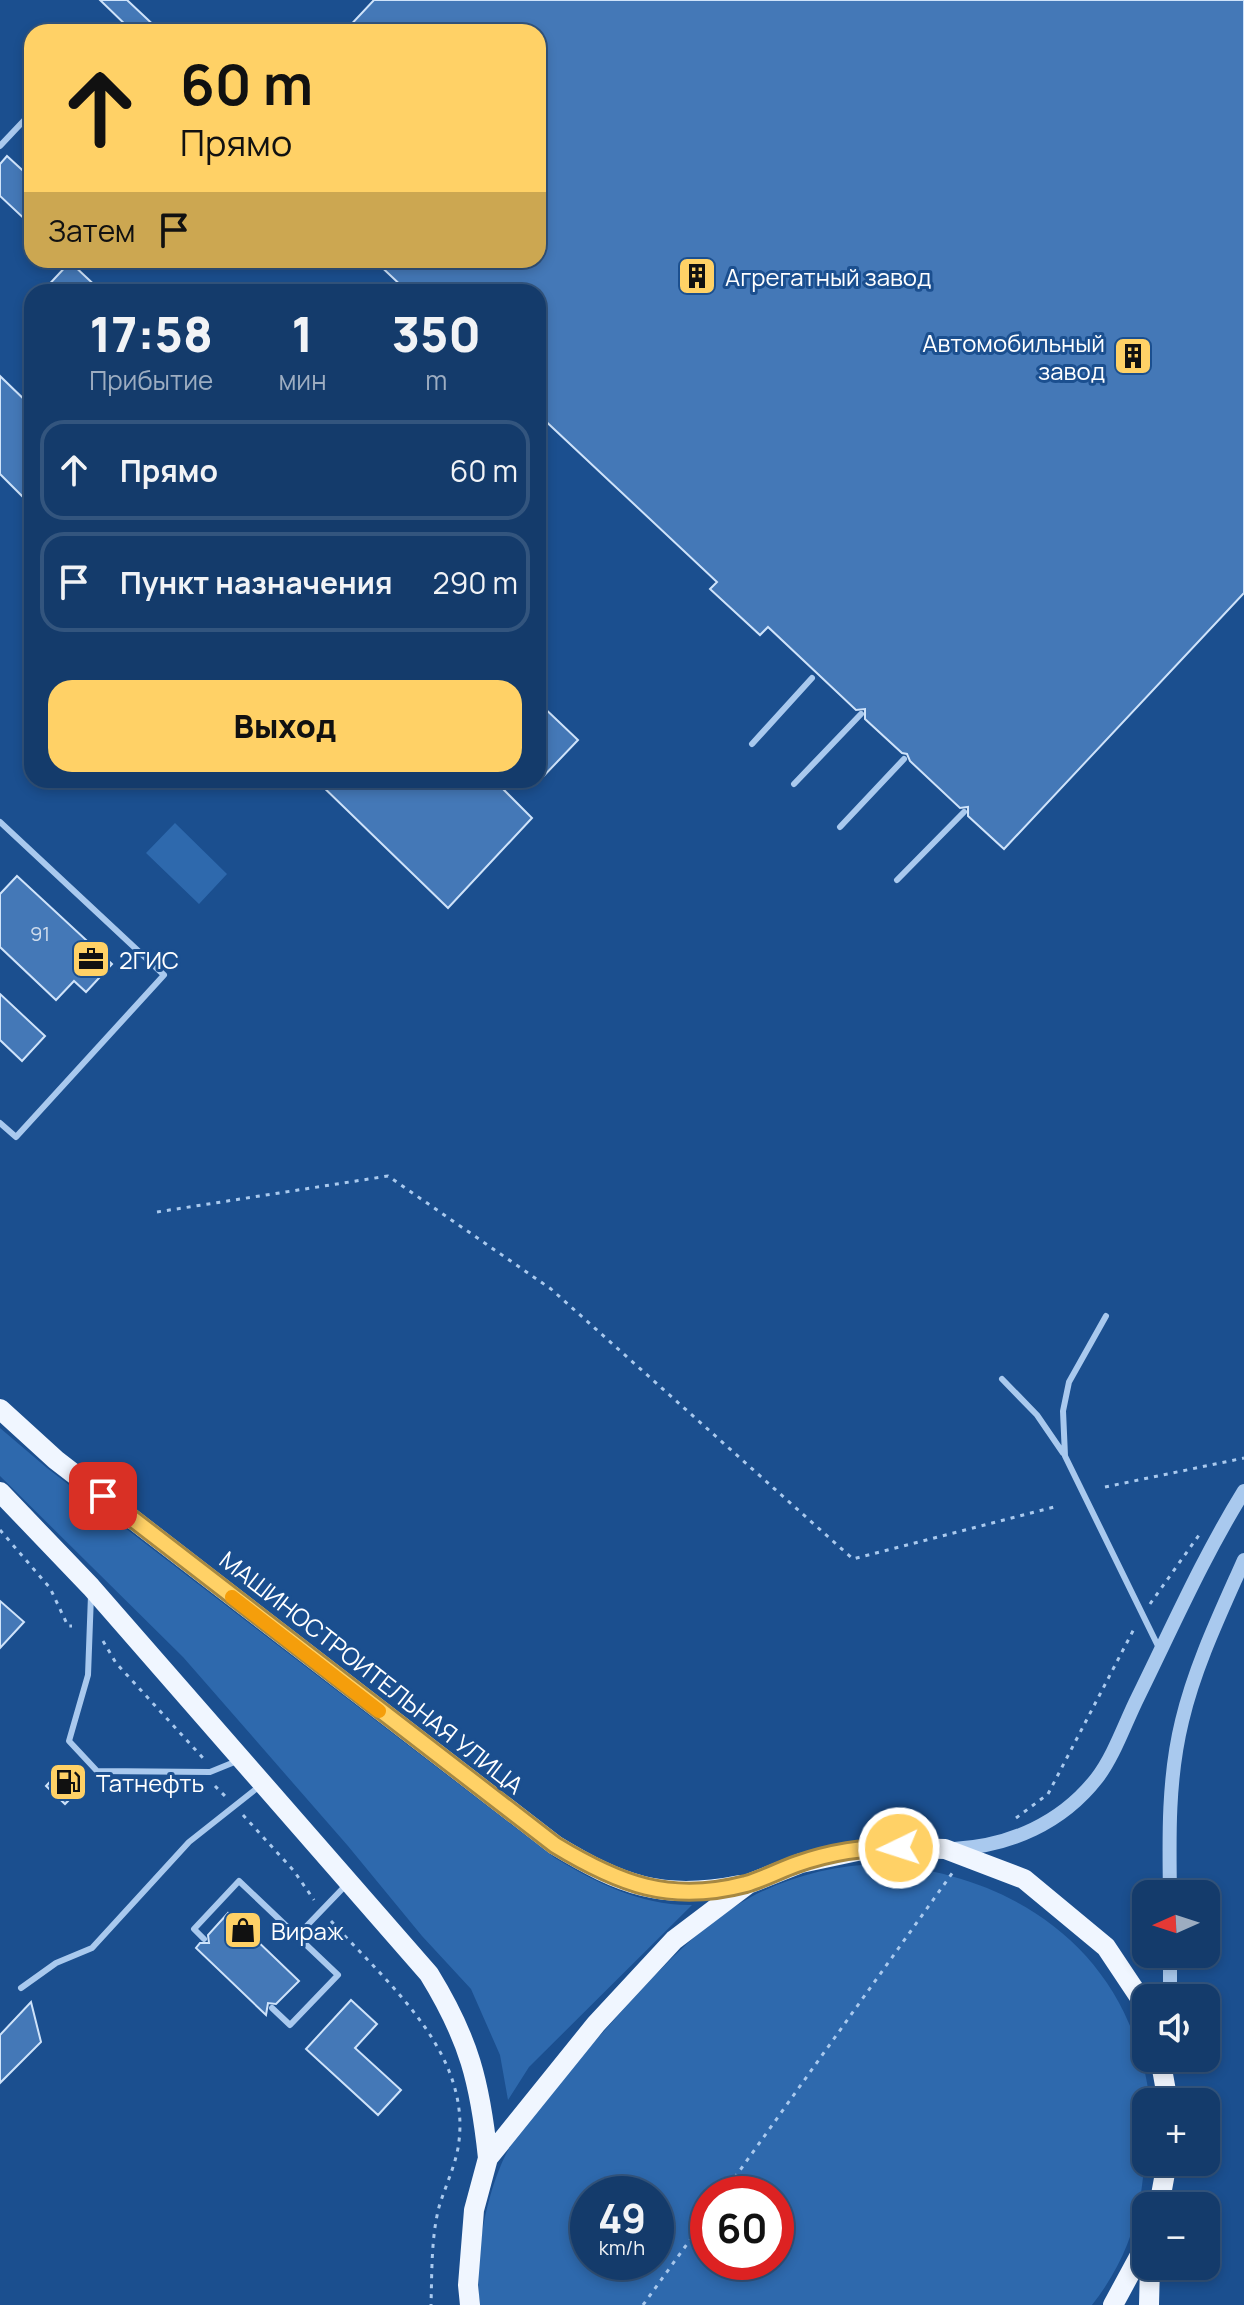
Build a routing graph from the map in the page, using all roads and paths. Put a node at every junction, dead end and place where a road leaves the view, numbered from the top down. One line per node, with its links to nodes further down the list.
1 (24, 120): 2 (lane)
2 (0, 146)
3 (812, 678): 5 (lane)
4 (861, 714): 7 (lane)
5 (752, 744)
6 (904, 759): 10 (lane)
7 (794, 784)
8 (964, 812): 11 (lane)
9 (0, 822): 12 (lane)
10 (840, 827)
11 (897, 880)
12 (0, 1123)
13 (157, 1212): 22 (path)
14 (1106, 1316): 17 (lane)
15 (1002, 1379): 17 (lane)
16 (0, 1409): 41 (main road, МАШИНОСТРОИТЕЛЬНАЯ УЛИЦА)
17 (1065, 1456): 27 (lane)
18 (1244, 1458): 19 (path)
19 (1105, 1487)
20 (1244, 1491): 30 (street)
21 (0, 1492): 25 (main road)
22 (1058, 1506)
23 (0, 1530): 28 (path)
24 (1244, 1560): 39 (street)
25 (91, 1587): 32 (main road); 32 (lane)
26 (1153, 1599): 27 (path)
27 (1142, 1614): 30 (lane); 37 (path)
28 (72, 1626)
29 (103, 1641): 31 (path)
30 (1160, 1651): 38 (street)
31 (203, 1758)
32 (243, 1758): 33 (main road)
33 (264, 1783): 40 (main road); 47 (lane)
34 (215, 1786): 35 (path)
35 (226, 1797)
36 (243, 1815): 42 (path)
37 (1013, 1821)
38 (954, 1853): 41 (main road); 46 (main road); 50 (path)
39 (1170, 1880)
40 (348, 1882): 44 (lane); 49 (main road)
41 (748, 1884): 49 (main road)
42 (314, 1900)
43 (331, 1921): 54 (path)
44 (297, 1936): 45 (lane); 48 (lane)
45 (204, 1939)
46 (1132, 1986)
47 (21, 1988)
48 (272, 2008)
49 (488, 2158): 55 (main road)
50 (735, 2176)
51 (690, 2240): 56 (path)
52 (1132, 2270): 57 (main road)
53 (1150, 2280): 58 (main road)
54 (431, 2305)
55 (470, 2305)
56 (643, 2305)
57 (1113, 2305)
58 (1149, 2305)

